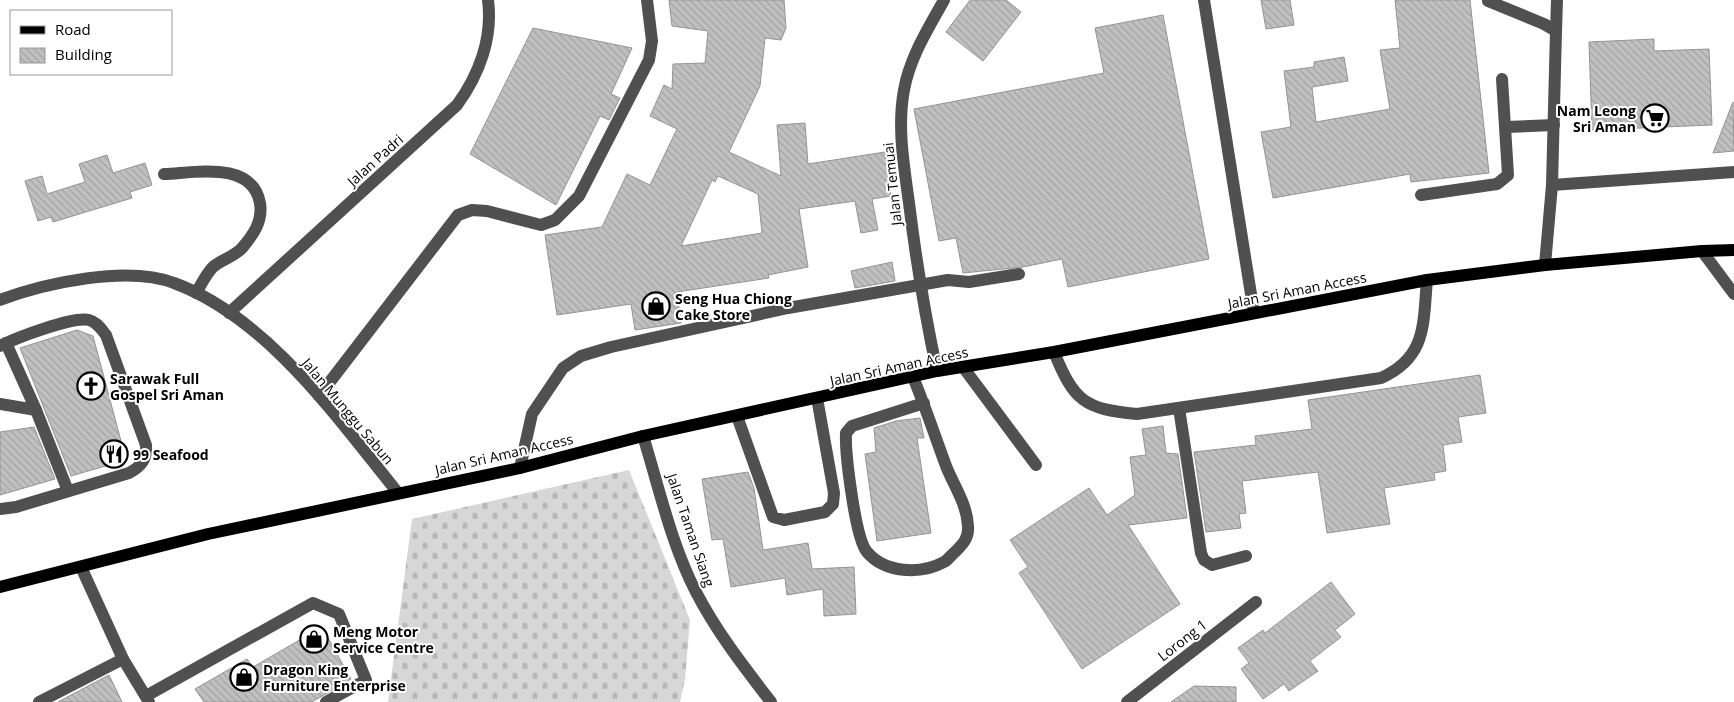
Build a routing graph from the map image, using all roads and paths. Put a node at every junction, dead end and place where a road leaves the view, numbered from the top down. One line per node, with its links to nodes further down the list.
1 (488, 0): 24 (street, Jalan Padri)
2 (647, 0): 31 (street)
3 (944, 0): 20 (street, Jalan Temuai)
4 (1204, 0): 25 (street)
5 (1557, 0): 7 (street)
6 (1488, 2): 7 (street)
7 (1556, 31): 9 (street)
8 (1502, 79): 10 (street)
9 (1554, 125): 10 (street); 13 (street)
10 (1506, 127): 14 (street)
11 (1734, 172): 13 (street)
12 (164, 174): 21 (street)
13 (1552, 185): 17 (street)
14 (1421, 195)
15 (1734, 250): 16 (main road, Jalan Sri Aman Access)
16 (1702, 251): 17 (main road, Jalan Sri Aman Access); 22 (street)
17 (1545, 265): 19 (main road, Jalan Sri Aman Access)
18 (1019, 274): 20 (street)
19 (1427, 280): 25 (main road, Jalan Sri Aman Access); 35 (street)
20 (919, 286): 29 (street, Jalan Temuai); 40 (street)
21 (196, 293): 23 (street, Jalan Munggu Sabun); 24 (street, Jalan Munggu Sabun)
22 (1734, 294)
23 (0, 300)
24 (229, 313): 31 (street, Jalan Munggu Sabun)
25 (1254, 313): 27 (main road, Jalan Sri Aman Access)
26 (3, 344): 36 (street); 41 (street)
27 (1054, 352): 28 (main road, Jalan Sri Aman Access); 35 (street)
28 (963, 367): 29 (main road, Jalan Sri Aman Access); 39 (street)
29 (937, 371): 30 (main road, Jalan Sri Aman Access)
30 (913, 377): 32 (main road, Jalan Sri Aman Access); 34 (street)
31 (319, 396): 42 (street, Jalan Munggu Sabun)
32 (818, 398): 37 (main road, Jalan Sri Aman Access); 37 (street)
33 (0, 404): 36 (street)
34 (924, 404): 34 (street)
35 (1179, 408): 44 (street)
36 (36, 410): 41 (street)
37 (736, 416): 38 (main road, Jalan Sri Aman Access)
38 (643, 436): 40 (main road, Jalan Sri Aman Access); 52 (street, Jalan Taman Siang)
39 (1036, 464)
40 (520, 468): 42 (main road, Jalan Sri Aman Access)
41 (68, 491): 43 (street)
42 (398, 493): 45 (main road, Jalan Sri Aman Access)
43 (0, 509)
44 (1246, 556)
45 (81, 567): 46 (main road, Jalan Sri Aman Access); 48 (street)
46 (0, 587)
47 (1256, 602): 53 (street, Lorong 1)
48 (123, 659): 49 (street); 50 (street)
49 (148, 699): 51 (street)
50 (39, 702)
51 (326, 702)
52 (771, 702)
53 (1127, 702)

